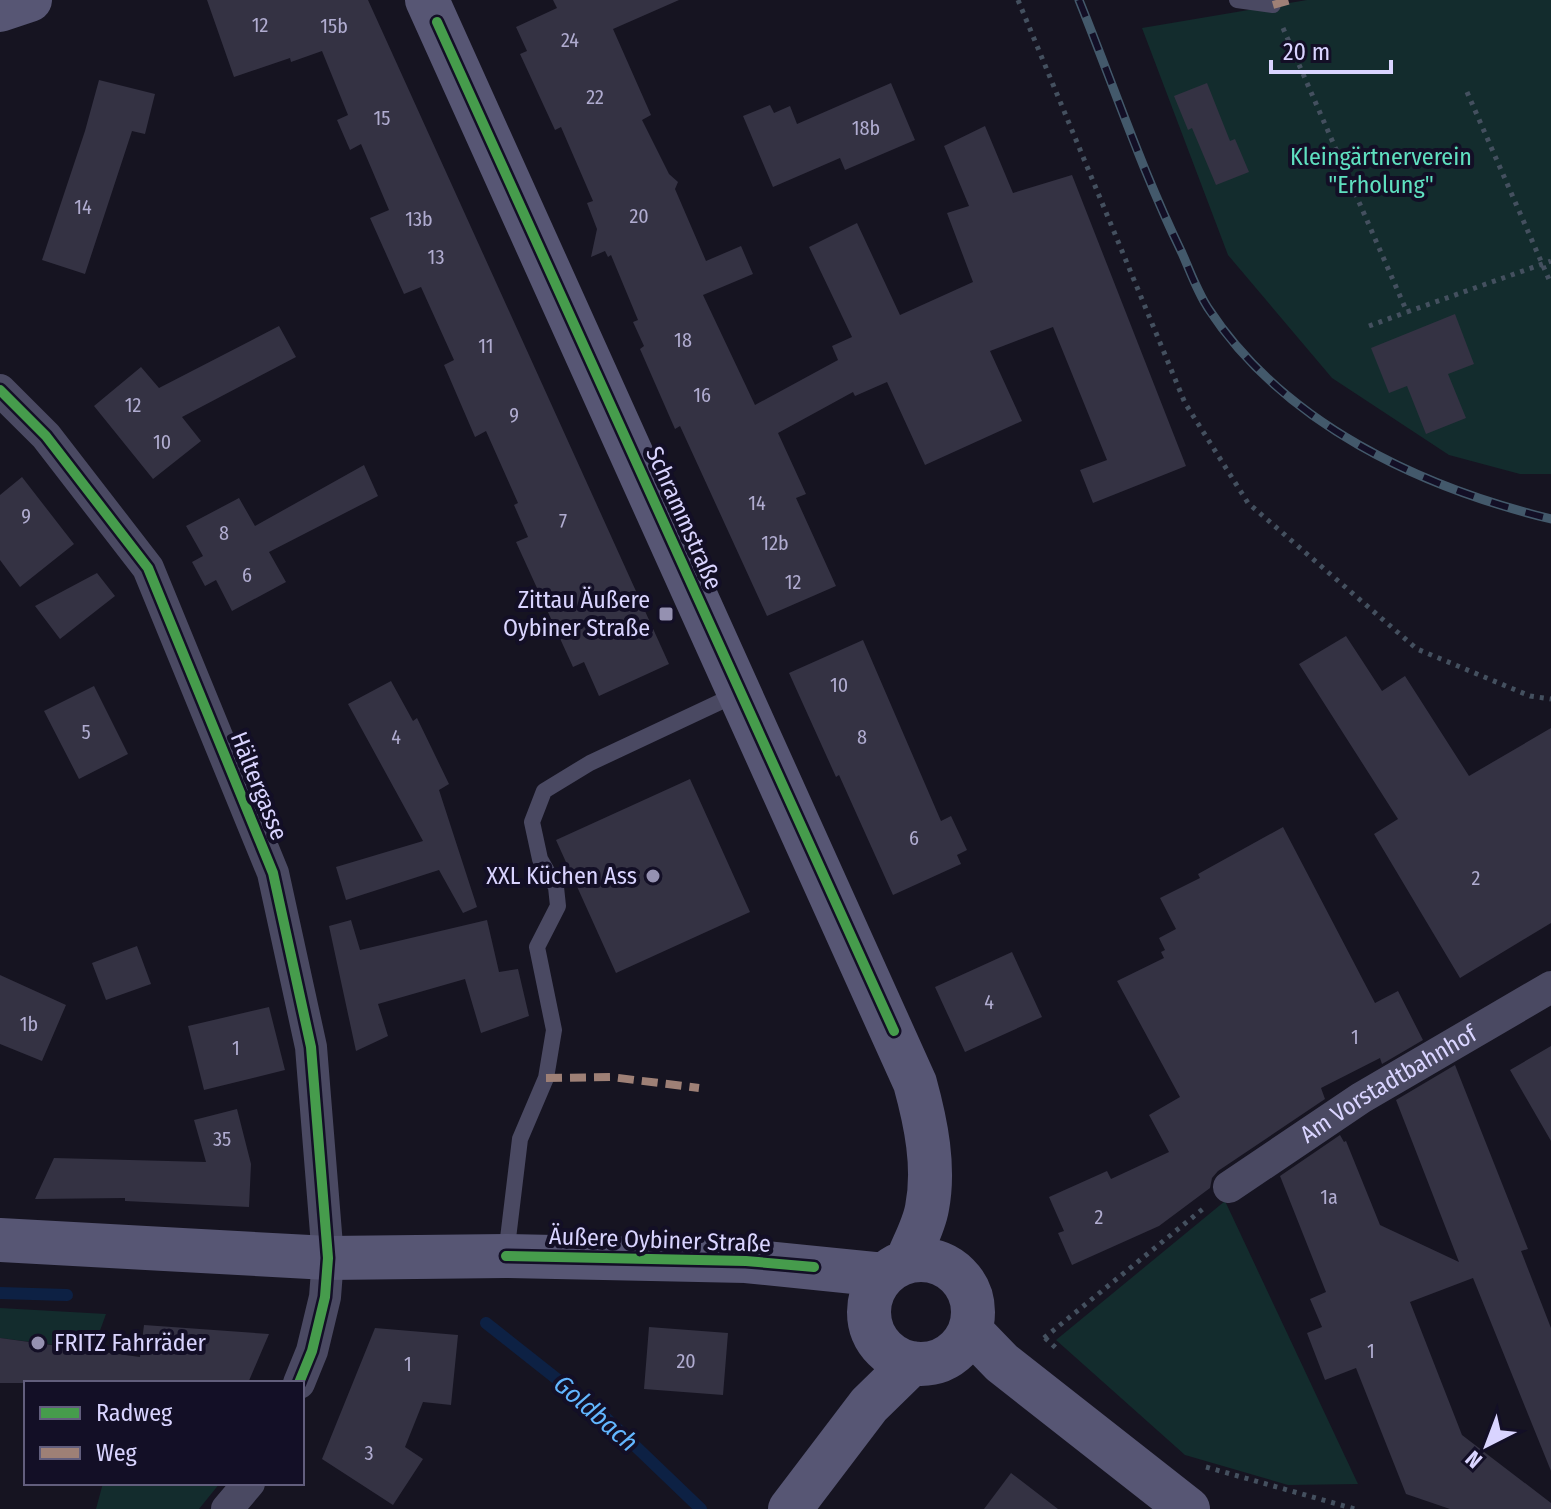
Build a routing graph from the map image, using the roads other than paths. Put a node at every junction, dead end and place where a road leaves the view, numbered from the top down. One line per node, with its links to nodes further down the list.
1 (30, 0): 5 (main road)
2 (427, 0): 7 (main road, Schrammstraße)
3 (1237, 0): 4 (lane)
4 (1273, 5)
5 (0, 10)
6 (0, 390): 13 (street, Hältergasse)
7 (741, 692): 10 (main road, Schrammstraße); 12 (lane)
8 (1551, 987): 9 (street, Am Vorstadtbahnhof)
9 (1229, 1187)
10 (927, 1209): 14 (main road, Schrammstraße); 15 (main road, Schrammstraße)
11 (0, 1240): 13 (main road, Äußere Oybiner Straße)
12 (506, 1256): 13 (main road, Äußere Oybiner Straße); 15 (main road, Äußere Oybiner Straße)
13 (328, 1258): 18 (street, Hältergasse)
14 (955, 1271): 15 (main road); 16 (main road)
15 (887, 1283): 17 (main road)
16 (963, 1340): 17 (main road); 22 (main road)
17 (900, 1357): 21 (main road)
18 (300, 1381)
19 (247, 1485): 20 (street)
20 (227, 1509)
21 (790, 1509)
22 (1188, 1509)

